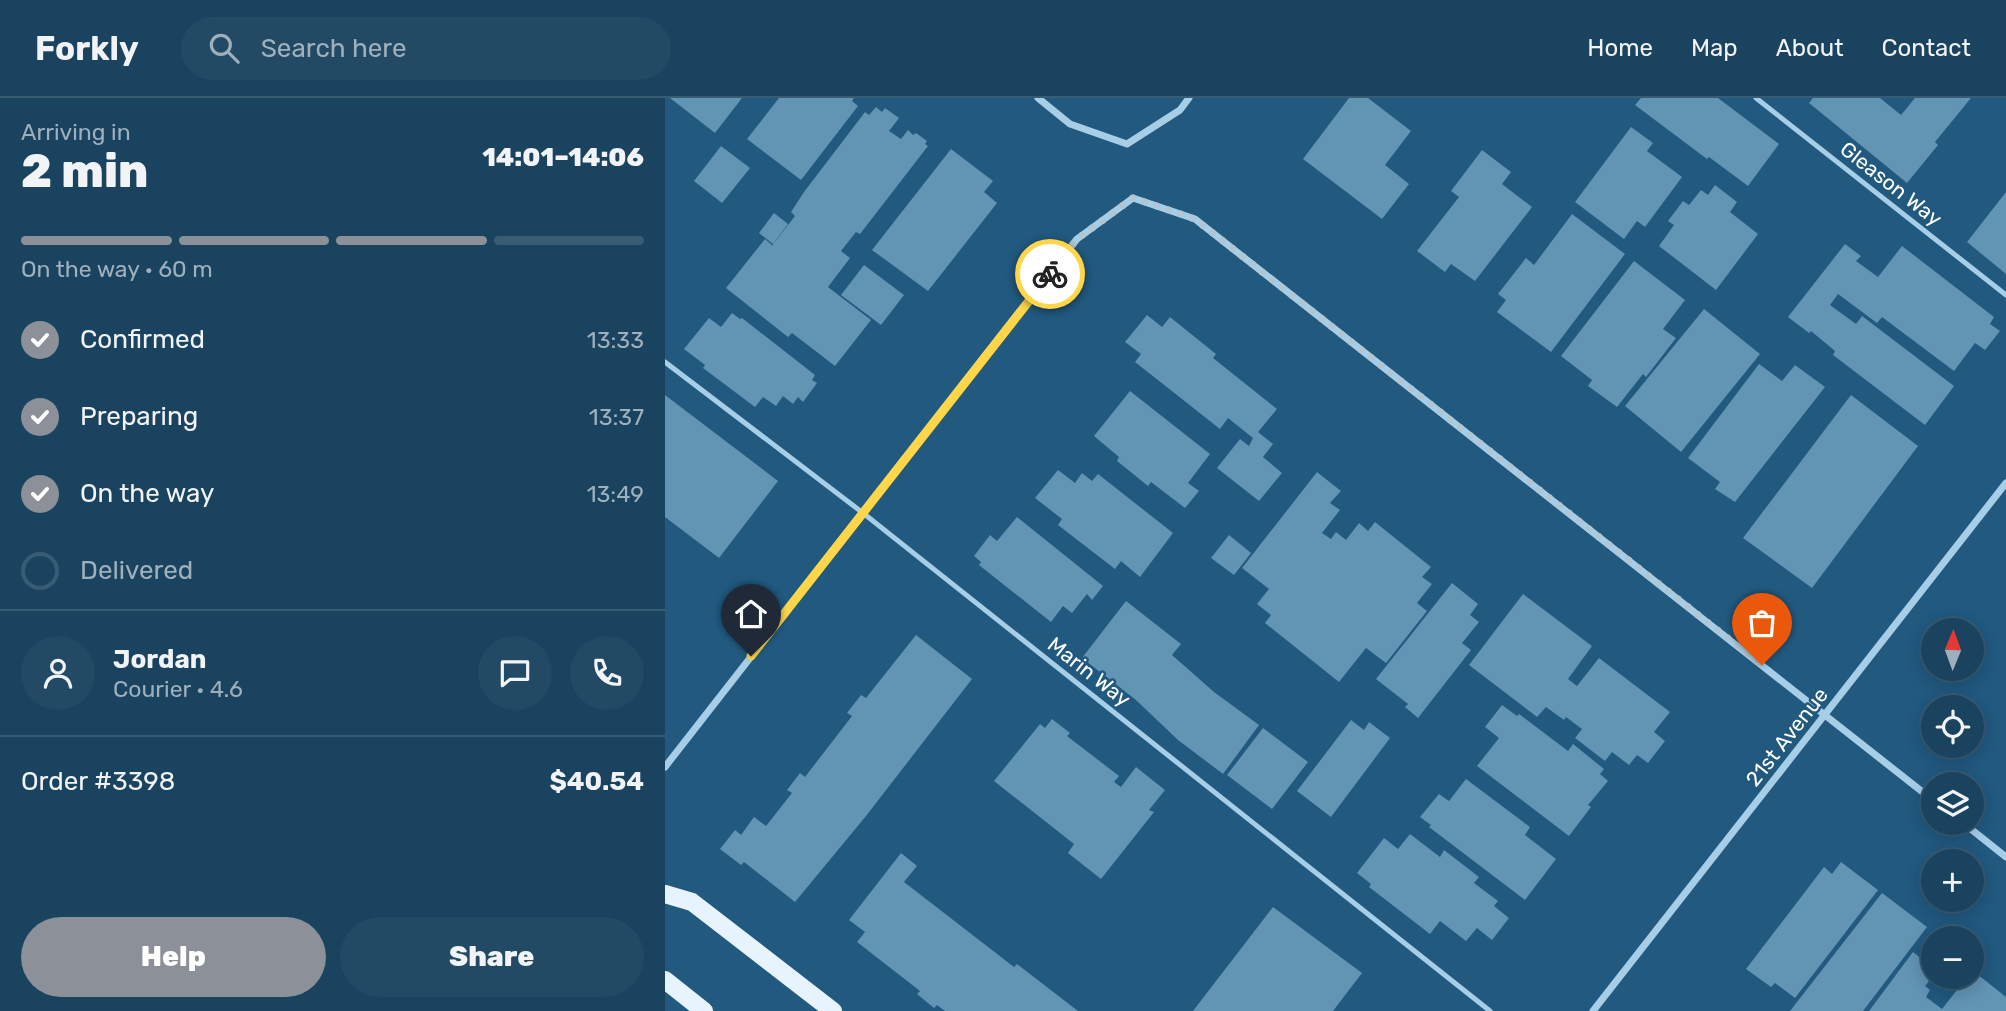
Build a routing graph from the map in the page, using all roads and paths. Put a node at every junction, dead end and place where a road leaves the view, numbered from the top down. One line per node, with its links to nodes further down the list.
1 (1038, 98): 2 (street)
2 (1189, 98)
3 (1756, 98): 4 (lane, Gleason Way)
4 (2006, 295)
5 (665, 362): 7 (lane, Marin Way)
6 (2006, 484): 8 (street, 21st Avenue)
7 (863, 513): 8 (street); 9 (street); 17 (lane, Marin Way)
8 (1826, 716): 10 (street); 18 (street, 21st Avenue)
9 (665, 766)
10 (1921, 791)
11 (1978, 835): 12 (street)
12 (2006, 857)
13 (665, 894): 16 (main road)
14 (665, 980): 15 (main road)
15 (704, 1011)
16 (834, 1011)
17 (1490, 1011)
18 (1593, 1011)

